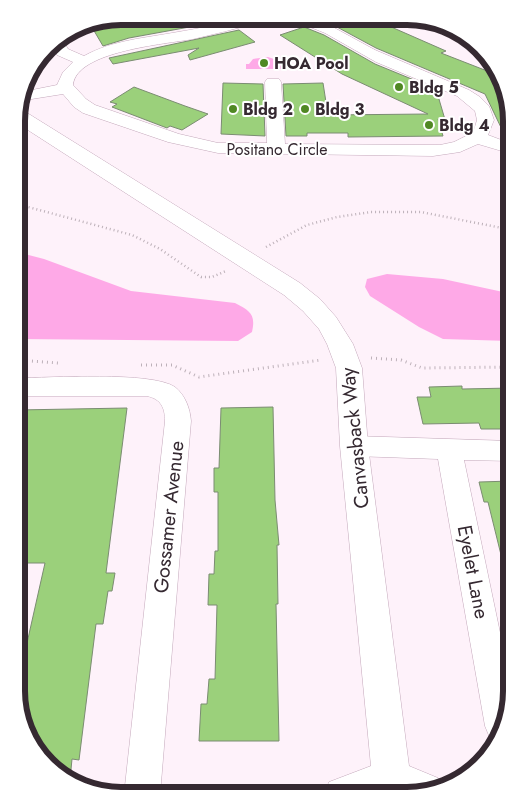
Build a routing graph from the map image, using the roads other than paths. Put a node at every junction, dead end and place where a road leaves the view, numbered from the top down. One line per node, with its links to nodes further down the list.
1 (230, 25): 4 (street)
2 (321, 25): 10 (street)
3 (60, 47): 4 (street)
4 (83, 61): 6 (street)
5 (273, 82): 12 (street)
6 (66, 83): 7 (street); 8 (street); 12 (street, Positano Circle)
7 (32, 84)
8 (26, 108)
9 (25, 116): 14 (street, Canvasback Way)
10 (476, 138): 11 (street); 12 (street, Positano Circle)
11 (503, 147)
12 (276, 148)
13 (25, 387): 18 (street, Gossamer Avenue)
14 (354, 446): 15 (street); 20 (street, Canvasback Way)
15 (449, 448): 16 (street); 17 (street, Eyelet Lane)
16 (503, 451)
17 (500, 715)
18 (143, 787)
19 (361, 787): 20 (street)
20 (408, 787)

